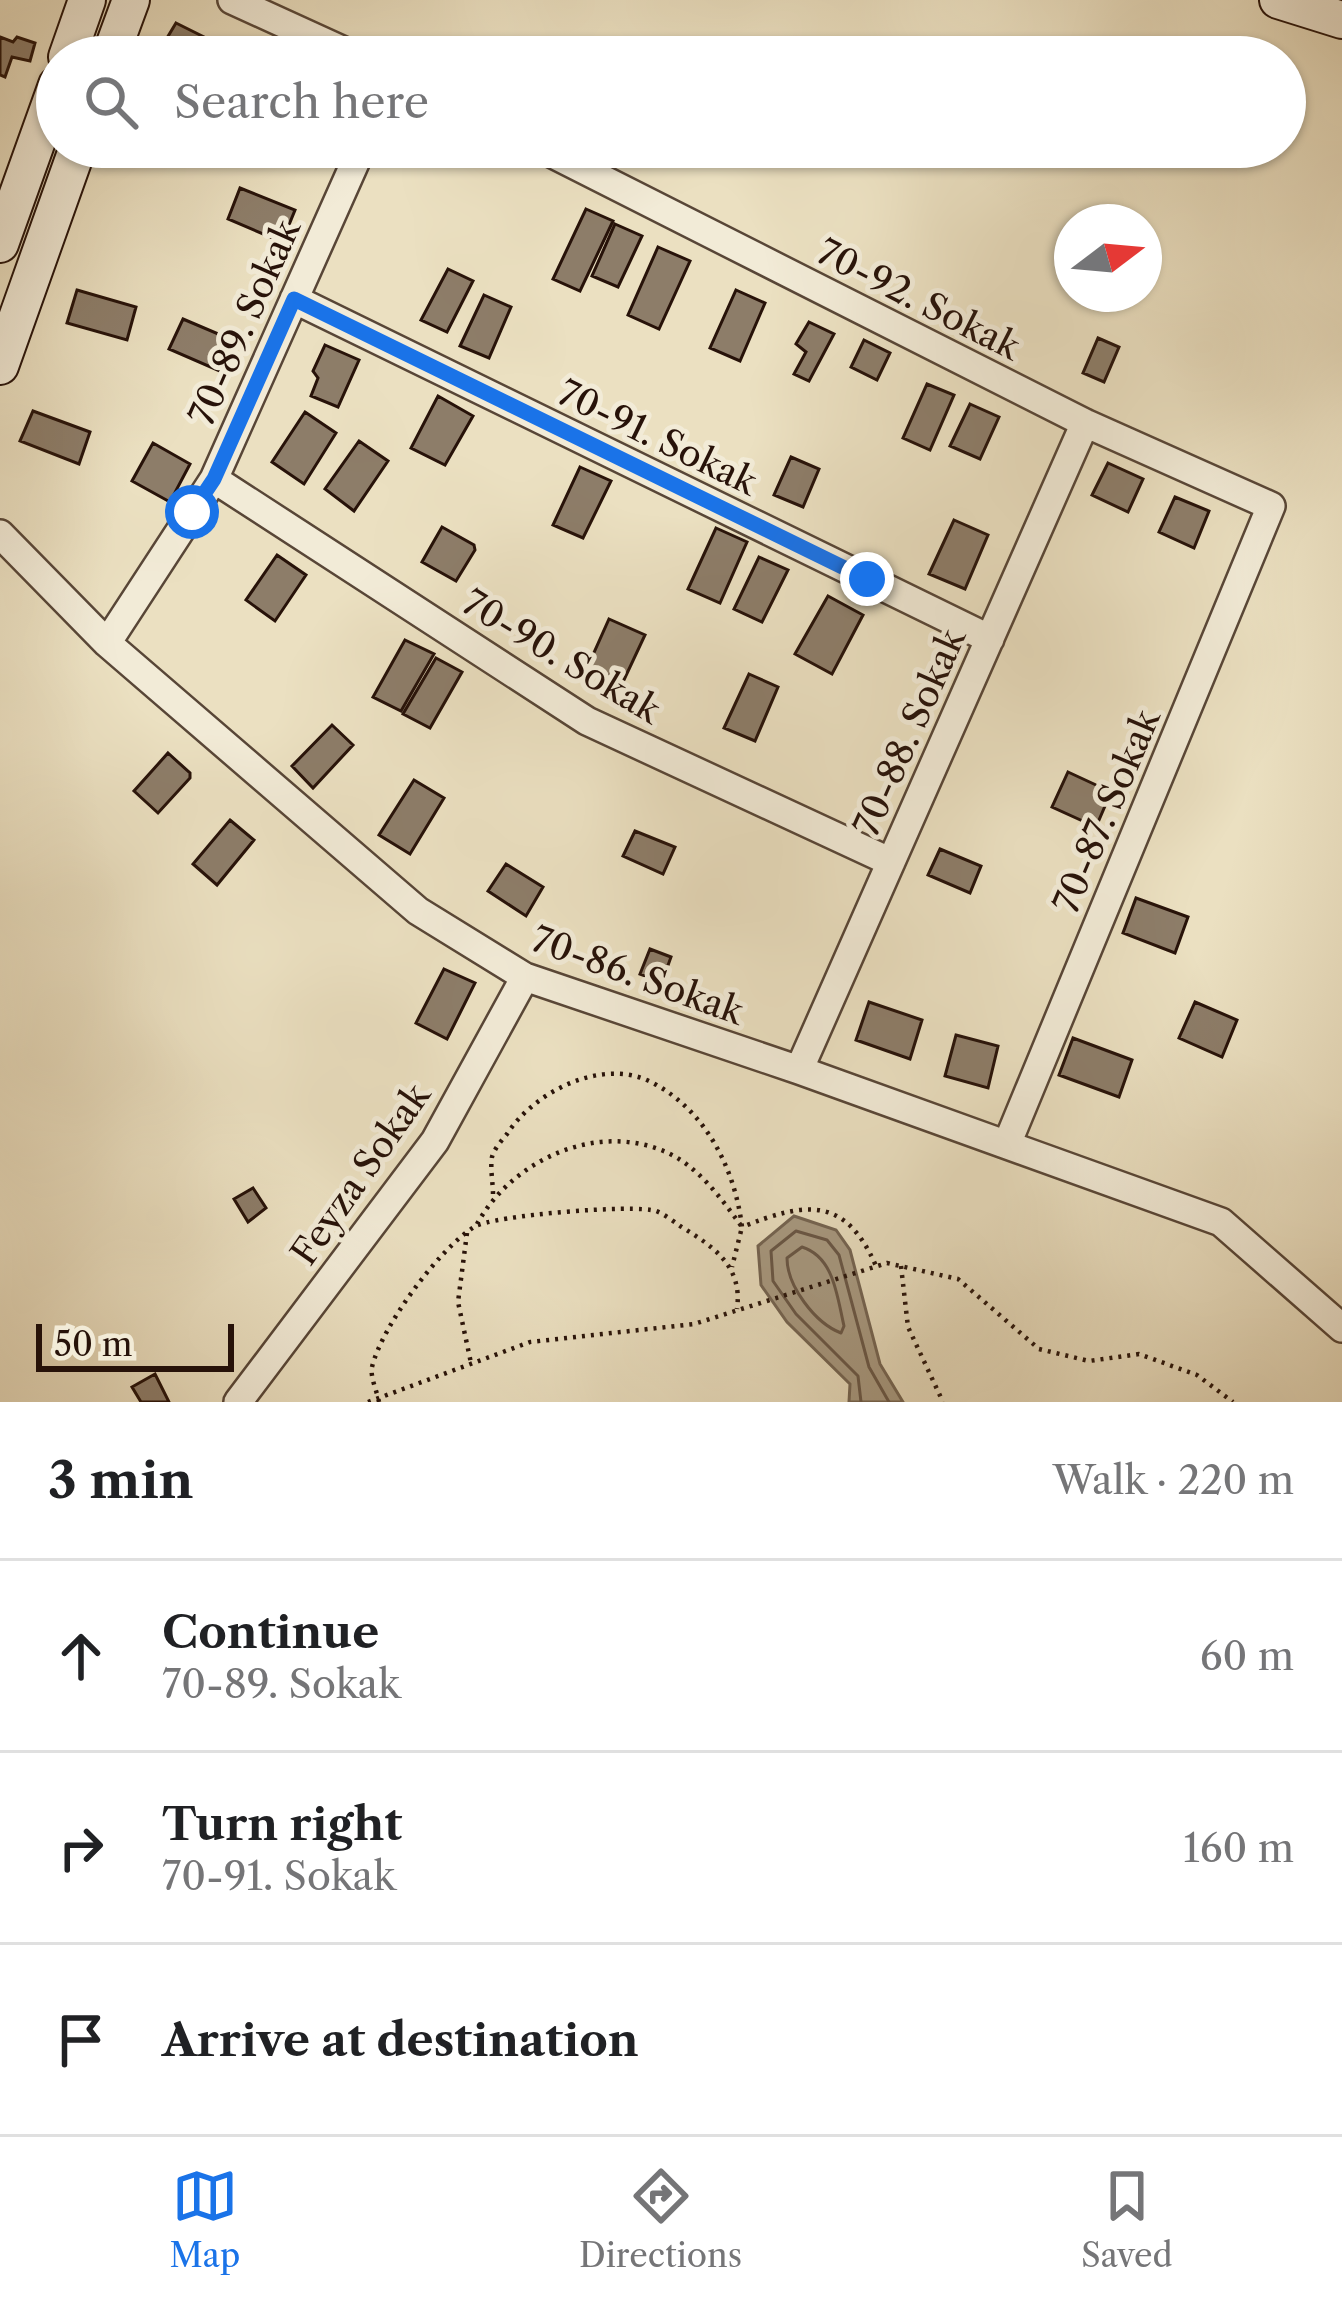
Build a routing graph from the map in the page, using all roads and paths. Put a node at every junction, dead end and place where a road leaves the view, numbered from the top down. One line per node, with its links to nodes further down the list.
1 (87, 0): 6 (street)
2 (131, 0): 7 (street)
3 (232, 0): 8 (street)
4 (1278, 0): 5 (street)
5 (1342, 20)
6 (74, 36)
7 (118, 36)
8 (311, 36)
9 (36, 144): 13 (street)
10 (71, 168): 15 (street)
11 (353, 168): 14 (street, 70-89. Sokak)
12 (580, 168): 16 (street, 70-92. Sokak)
13 (0, 244)
14 (294, 299): 17 (street, 70-89. Sokak); 20 (street, 70-91. Sokak)
15 (0, 366)
16 (1085, 423): 18 (street, 70-92. Sokak); 20 (street, 70-88. Sokak)
17 (214, 479): 21 (street, 70-89. Sokak); 22 (street, 70-90. Sokak)
18 (1271, 506): 25 (street, 70-87. Sokak)
19 (0, 534): 21 (street, 70-86. Sokak)
20 (990, 639): 22 (street, 70-88. Sokak)
21 (106, 643): 23 (street, 70-86. Sokak)
22 (891, 862): 24 (street, 70-88. Sokak)
23 (526, 977): 24 (street, 70-86. Sokak); 37 (street, Feyza Sokak)
24 (799, 1070): 25 (street, 70-86. Sokak)
25 (1007, 1144): 34 (street, 70-86. Sokak)
26 (494, 1194): 27 (path); 28 (path); 28 (path)
27 (476, 1225): 29 (path); 32 (path)
28 (742, 1227): 30 (path); 32 (path)
29 (467, 1233): 35 (path); 36 (path)
30 (876, 1266): 31 (path); 33 (path)
31 (901, 1266): 39 (path); 40 (path)
32 (732, 1267): 33 (path)
33 (737, 1310): 35 (path)
34 (1342, 1328)
35 (471, 1365): 36 (path)
36 (379, 1400): 38 (path)
37 (238, 1402)
38 (368, 1402)
39 (943, 1402)
40 (1233, 1402)

